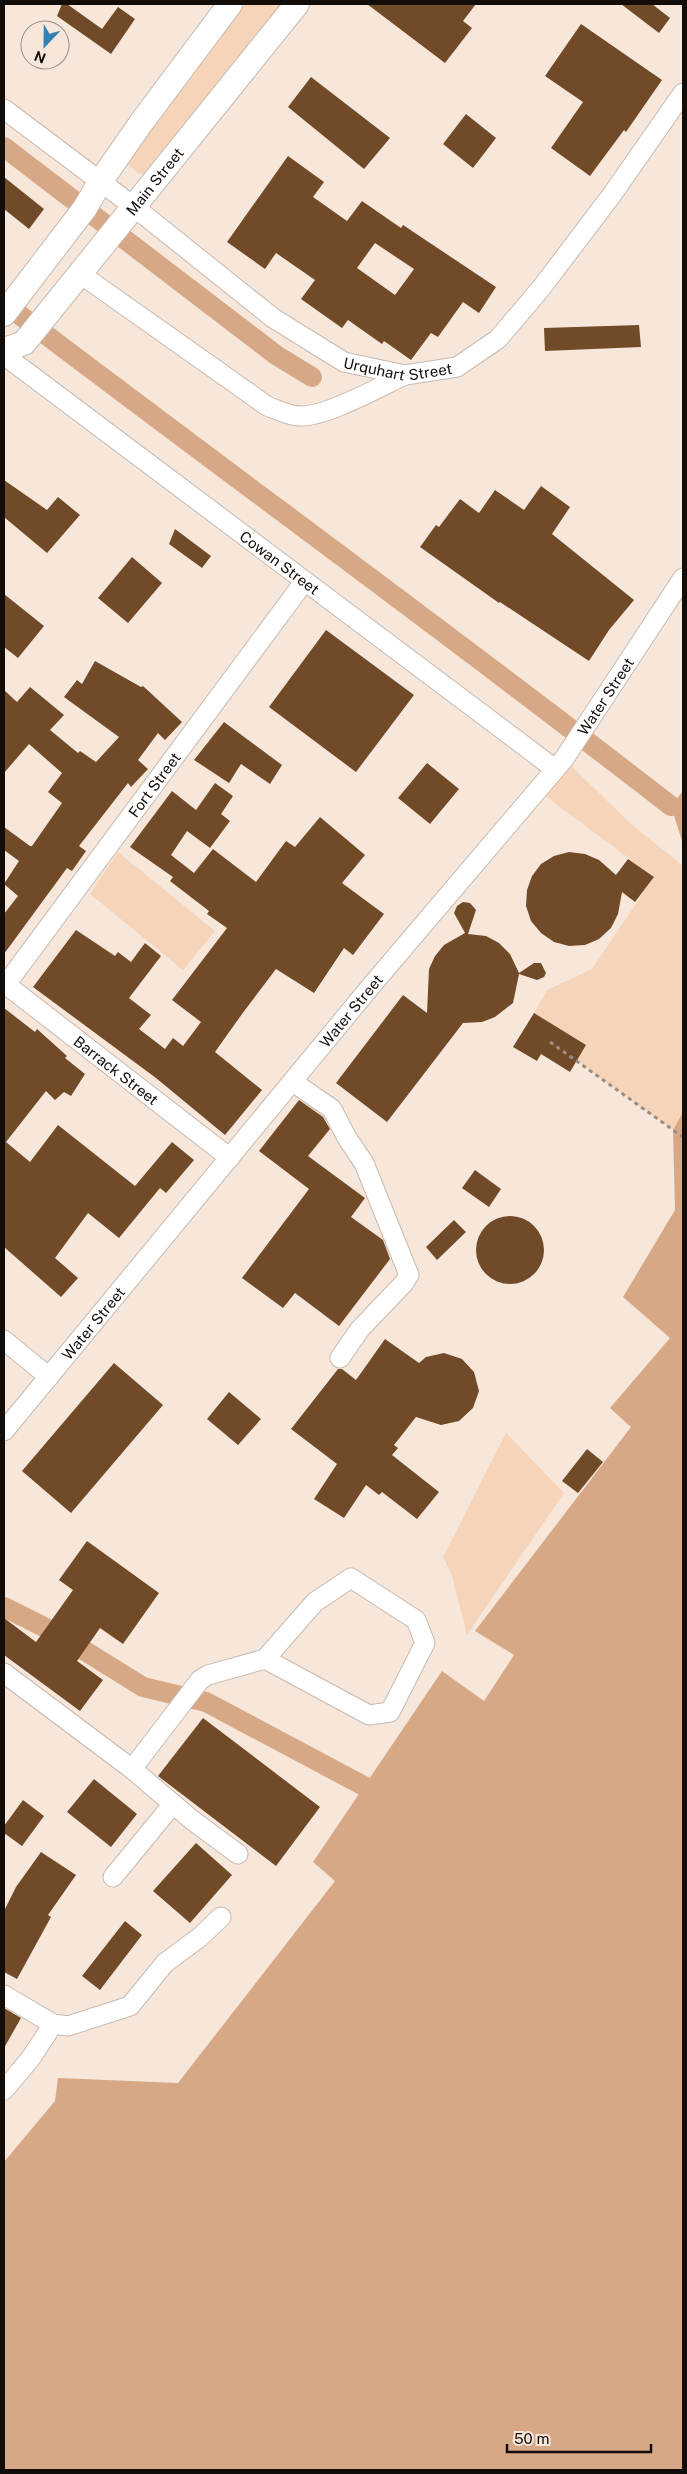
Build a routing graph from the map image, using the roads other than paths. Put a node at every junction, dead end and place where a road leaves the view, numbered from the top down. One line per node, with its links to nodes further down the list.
1 (230, 4): 5 (main road)
2 (296, 4): 6 (main road, Main Street)
3 (683, 93): 11 (street, Urquhart Street)
4 (4, 109): 5 (street, Urquhart Street)
5 (100, 182): 6 (street, Urquhart Street); 8 (main road)
6 (133, 206): 7 (main road, Main Street); 11 (street, Urquhart Street)
7 (79, 273): 9 (main road, Main Street); 11 (street)
8 (4, 314)
9 (14, 346)
10 (4, 355): 13 (street, Cowan Street)
11 (405, 376)
12 (683, 578): 14 (street, Water Street)
13 (304, 582): 14 (street, Cowan Street); 15 (street, Fort Street)
14 (559, 764): 16 (street, Water Street)
15 (4, 985): 17 (street, Barrack Street)
16 (292, 1082): 17 (street, Water Street); 19 (street)
17 (230, 1158): 20 (street, Water Street)
18 (4, 1340): 20 (street)
19 (340, 1358)
20 (49, 1377): 21 (street, Water Street)
21 (4, 1431)
22 (265, 1659): 22 (street); 24 (street)
23 (4, 1673): 24 (street)
24 (132, 1769): 25 (street)
25 (173, 1804): 26 (street); 27 (street)
26 (238, 1854)
27 (113, 1877)
28 (220, 1917): 30 (street)
29 (4, 1996): 30 (street)
30 (53, 2024): 31 (street)
31 (4, 2090)

